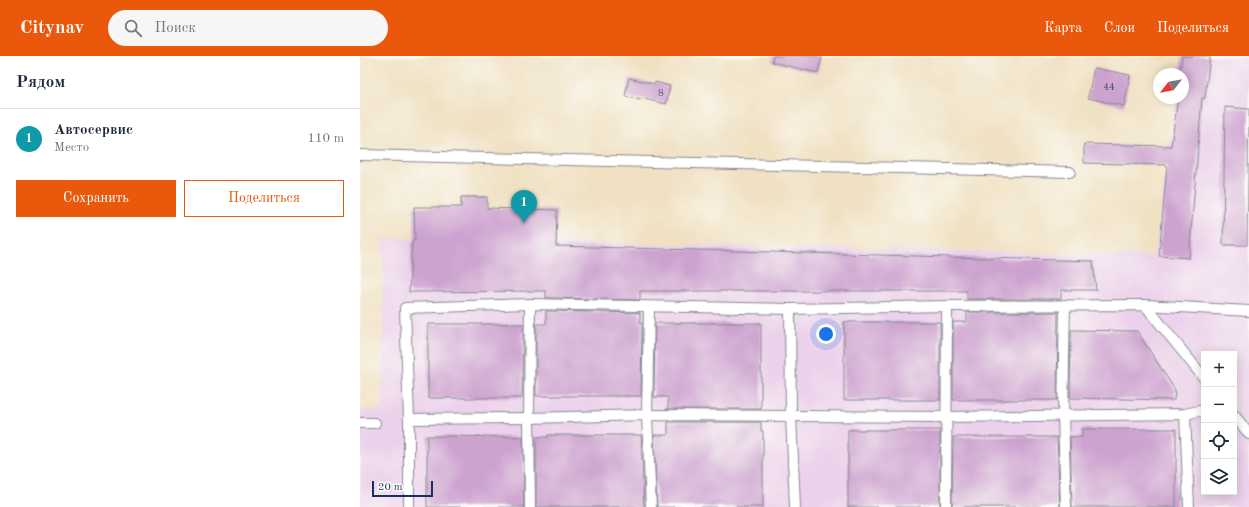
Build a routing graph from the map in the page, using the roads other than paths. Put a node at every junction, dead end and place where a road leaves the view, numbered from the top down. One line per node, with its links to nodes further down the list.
1 (360, 155): 2 (lane)
2 (1070, 172)
3 (530, 304): 7 (lane); 17 (lane); 18 (lane)
4 (1145, 305): 6 (lane); 9 (lane); 10 (lane)
5 (946, 306): 6 (lane); 8 (lane); 16 (lane)
6 (1065, 306): 15 (lane)
7 (649, 307): 8 (lane); 13 (lane)
8 (790, 309): 14 (lane)
9 (1249, 311)
10 (1201, 374)
11 (1201, 411): 12 (lane)
12 (1185, 414): 15 (lane); 29 (lane)
13 (647, 415): 14 (lane); 18 (lane); 25 (lane)
14 (791, 415): 16 (lane); 26 (lane)
15 (1063, 416): 16 (lane); 28 (lane)
16 (946, 417): 27 (lane)
17 (409, 418): 18 (lane); 23 (lane)
18 (528, 418): 24 (lane)
19 (1237, 419): 22 (lane)
20 (360, 423): 21 (lane)
21 (375, 423)
22 (1249, 434)
23 (409, 507)
24 (530, 507)
25 (651, 507)
26 (795, 507)
27 (946, 507)
28 (1066, 507)
29 (1189, 507)

